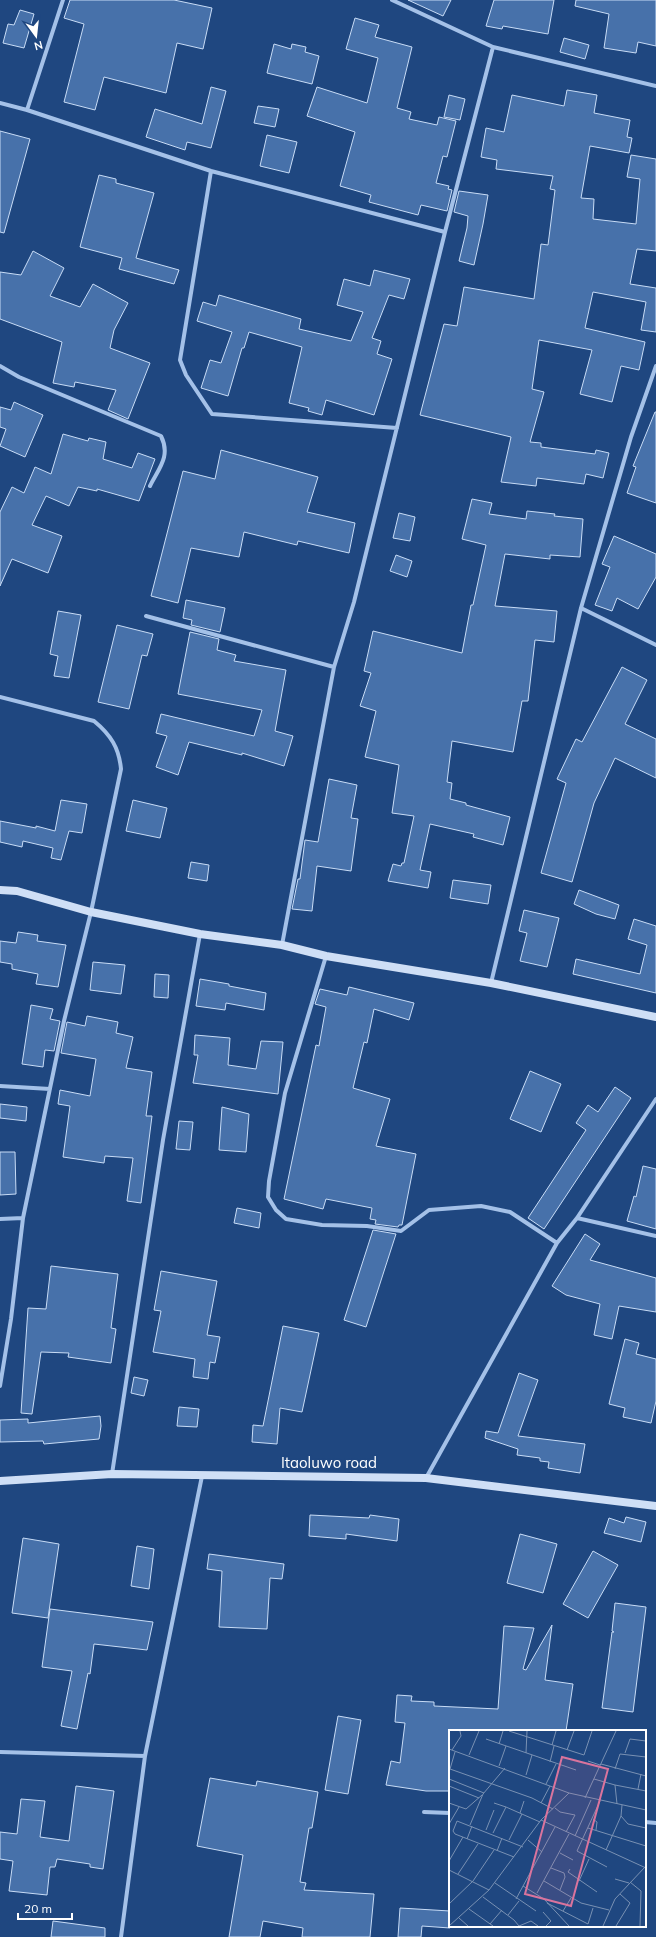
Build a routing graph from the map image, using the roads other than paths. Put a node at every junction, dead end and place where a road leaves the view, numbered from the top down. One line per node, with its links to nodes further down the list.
1 (63, 0): 6 (street)
2 (392, 0): 3 (street)
3 (493, 47): 4 (street); 8 (street)
4 (656, 86)
5 (0, 103): 6 (street)
6 (27, 110): 7 (street)
7 (211, 171): 8 (street); 11 (street)
8 (445, 232): 11 (street)
9 (0, 366): 12 (street)
10 (656, 366): 13 (street)
11 (397, 428): 16 (street)
12 (150, 486)
13 (581, 608): 15 (street); 23 (street)
14 (146, 616): 16 (street)
15 (656, 645)
16 (334, 666): 21 (street)
17 (0, 697): 19 (street)
18 (0, 890): 19 (street)
19 (91, 912): 20 (street); 26 (street)
20 (200, 934): 21 (street); 34 (street)
21 (282, 945): 22 (street)
22 (326, 956): 23 (street); 32 (street)
23 (491, 983): 24 (street)
24 (656, 1017)
25 (0, 1086): 26 (street)
26 (50, 1089): 29 (street)
27 (656, 1099): 30 (street)
28 (0, 1218): 29 (street)
29 (23, 1218): 33 (street)
30 (577, 1218): 31 (street); 32 (street)
31 (656, 1236)
32 (556, 1243): 36 (street)
33 (0, 1386)
34 (112, 1474): 35 (street, Itaoluwo road); 37 (street, Itaoluwo road)
35 (202, 1476): 36 (street, Itaoluwo road); 40 (street)
36 (426, 1478): 38 (street, Itaoluwo road)
37 (0, 1482)
38 (656, 1506)
39 (0, 1752): 40 (street)
40 (145, 1756): 45 (street)
41 (424, 1812): 42 (street)
42 (449, 1813)
43 (646, 1822): 44 (street)
44 (656, 1823)
45 (121, 1937)

